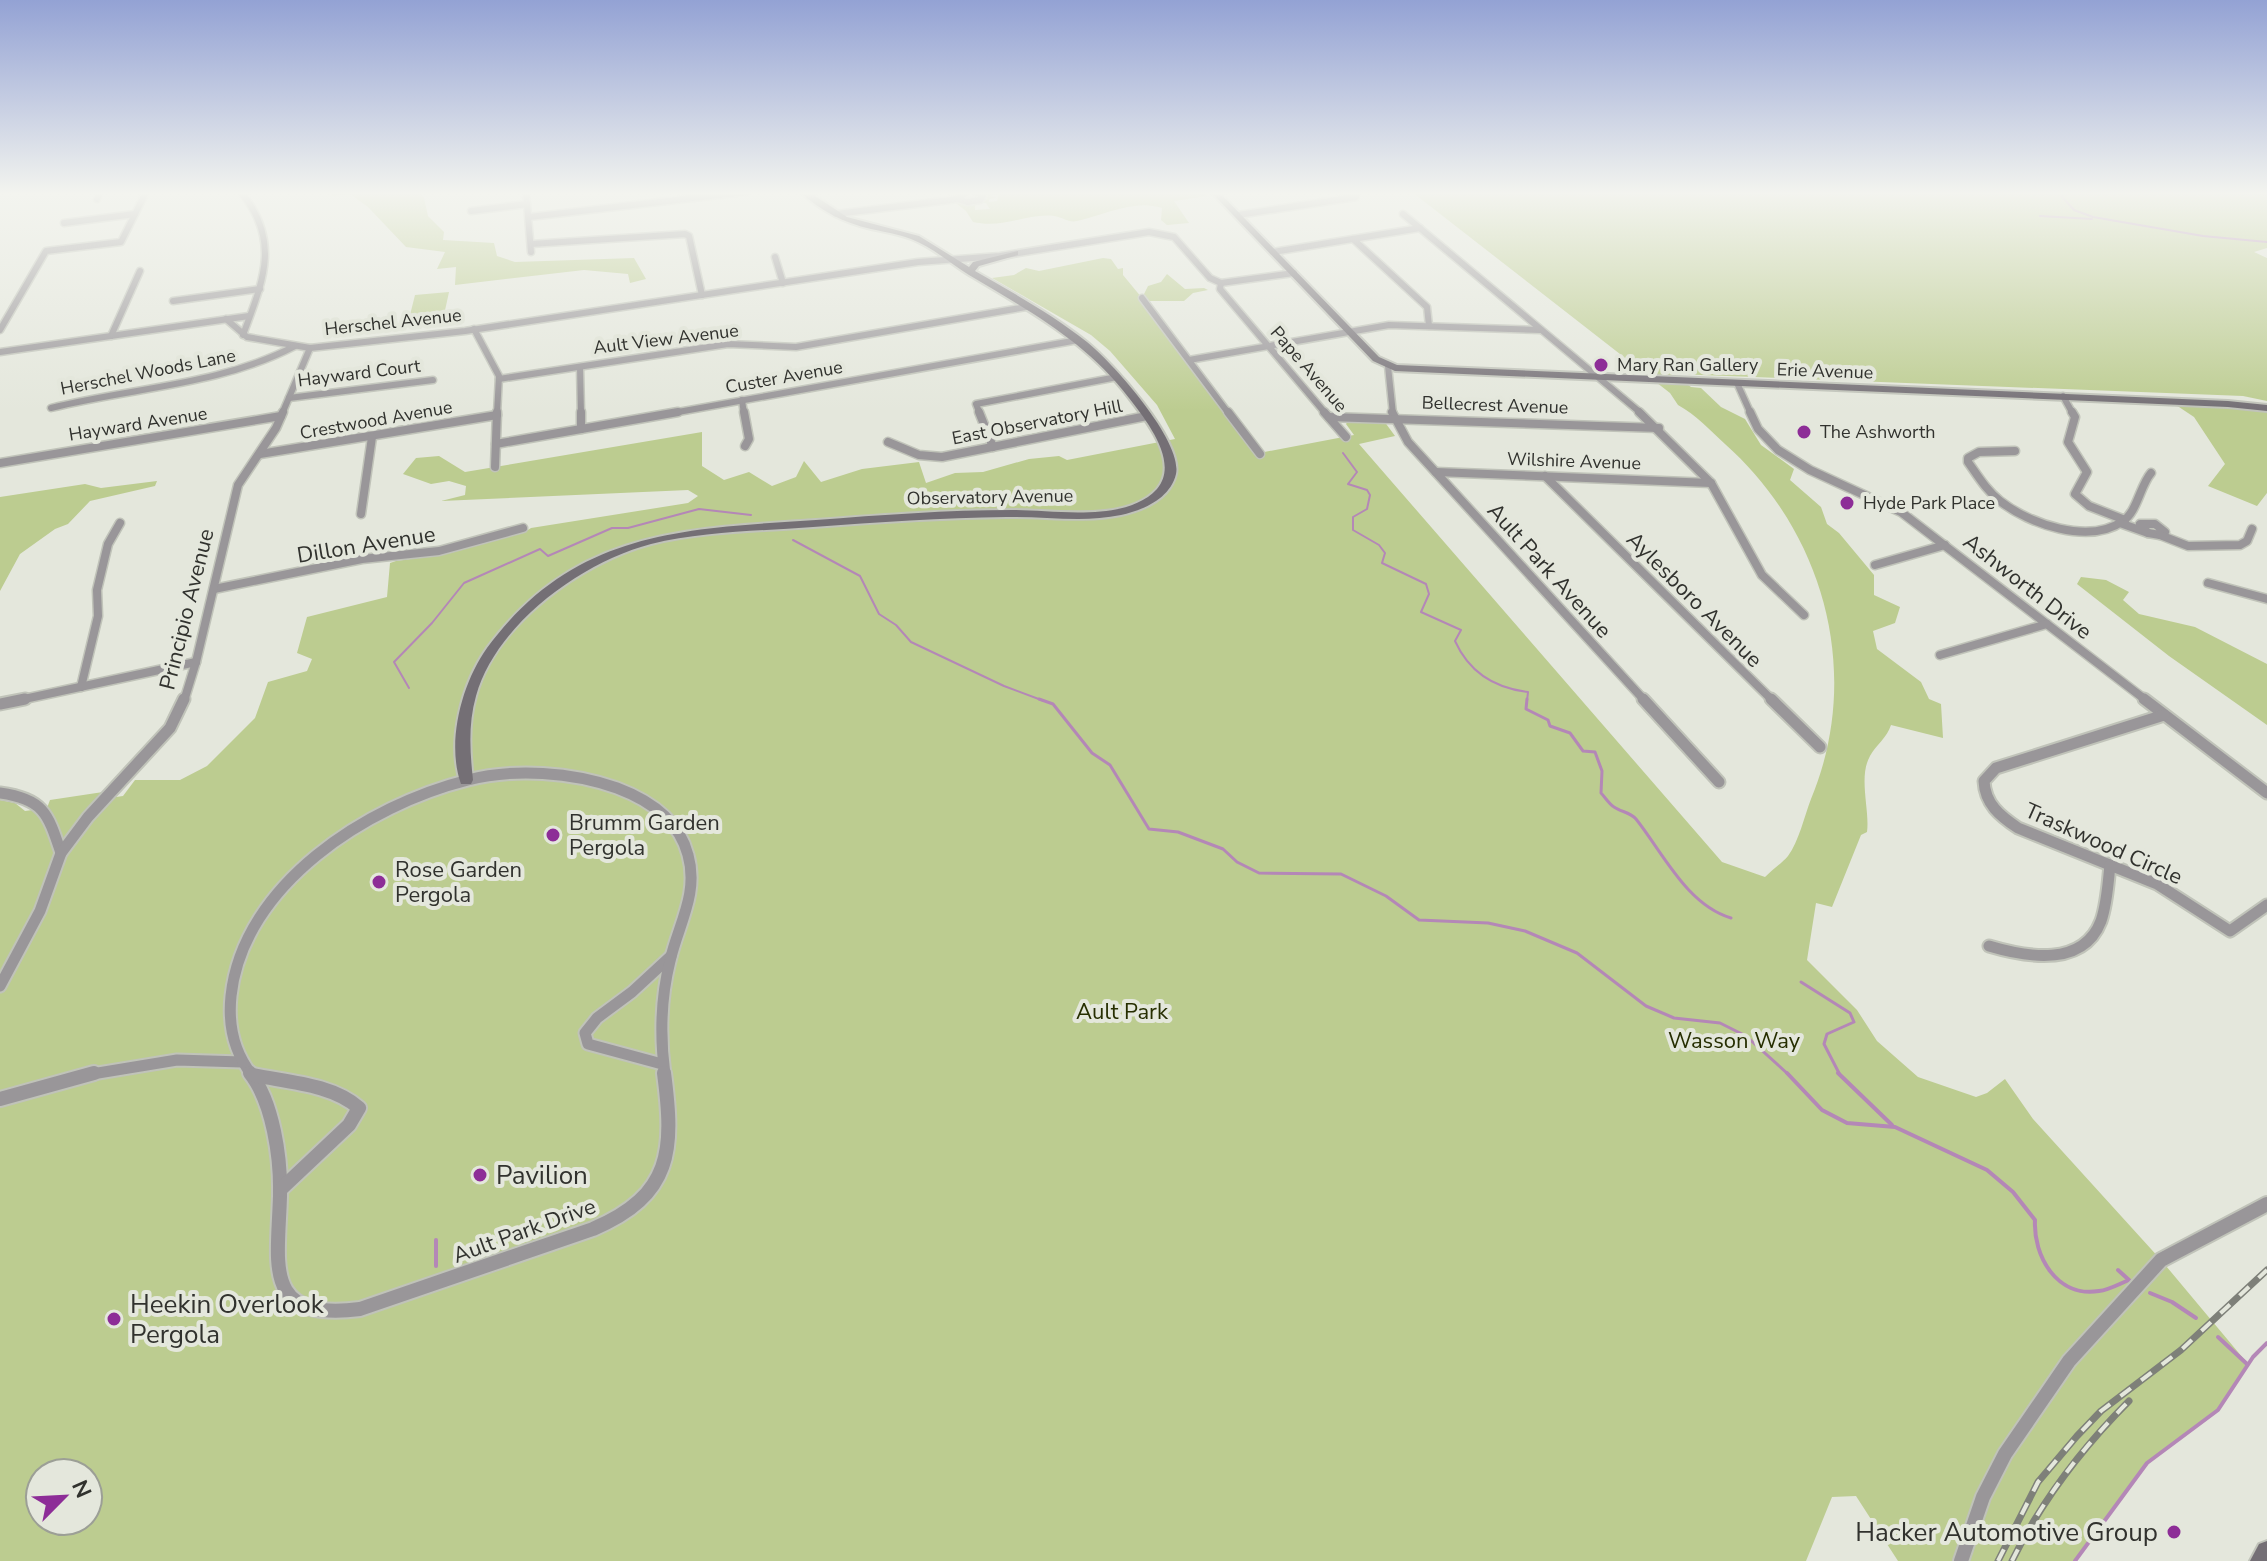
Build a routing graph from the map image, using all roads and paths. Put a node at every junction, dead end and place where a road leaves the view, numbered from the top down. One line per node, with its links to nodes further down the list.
1 (38, 265): 26 (street)
2 (268, 265): 17 (street)
3 (695, 265): 18 (street)
4 (777, 265): 15 (street)
5 (909, 265): 15 (street, Herschel Avenue)
6 (959, 265): 13 (street, Observatory Avenue)
7 (975, 265): 13 (street)
8 (1200, 265): 16 (street, Pape Avenue)
9 (1286, 265): 14 (street)
10 (1381, 265): 24 (street)
11 (1464, 265): 27 (street)
12 (140, 271): 30 (street)
13 (970, 271): 21 (street, Observatory Avenue)
14 (1294, 273): 16 (street); 28 (street)
15 (783, 283): 18 (street, Herschel Avenue)
16 (1218, 285): 33 (street, Pape Avenue)
17 (260, 289): 20 (street); 22 (street)
18 (702, 295): 25 (street, Herschel Avenue)
19 (1142, 298): 36 (street)
20 (173, 301)
21 (1026, 307): 31 (street, Observatory Avenue); 38 (street, Ault View Avenue)
22 (249, 316): 23 (street); 29 (street)
23 (226, 319): 29 (street); 30 (street)
24 (1429, 326): 27 (street); 28 (street)
25 (474, 329): 34 (street, Herschel Avenue); 41 (street)
26 (0, 330)
27 (1541, 330): 40 (street)
28 (1350, 331): 33 (street); 37 (street)
29 (243, 335): 32 (street, Herschel Avenue)
30 (111, 336): 35 (street)
31 (1078, 340): 39 (street, Observatory Avenue); 46 (street, Custer Avenue)
32 (295, 346): 34 (street, Herschel Avenue); 47 (street, Herschel Woods Lane)
33 (1268, 346): 36 (street); 52 (street, Pape Avenue)
34 (310, 348): 45 (street, Principio Avenue)
35 (0, 352)
36 (1189, 360): 64 (street)
37 (1388, 366): 40 (street, Erie Avenue); 53 (street, Ault Park Avenue)
38 (580, 367): 41 (street, Ault View Avenue); 55 (street)
39 (1117, 377): 51 (street, Observatory Avenue); 61 (street)
40 (1598, 377): 43 (street, Erie Avenue); 54 (street)
41 (499, 379): 49 (street)
42 (433, 380): 45 (street, Hayward Court)
43 (1737, 383): 44 (street, Erie Avenue); 79 (street, Ashworth Drive)
44 (2063, 396): 48 (street, Erie Avenue); 72 (street)
45 (289, 398): 50 (street, Principio Avenue)
46 (742, 400): 55 (street, Custer Avenue); 60 (street)
47 (51, 408)
48 (2267, 408)
49 (497, 415): 56 (street, Crestwood Avenue); 59 (street)
50 (281, 416): 63 (street, Principio Avenue); 65 (street, Hayward Avenue)
51 (1147, 416): 61 (street, East Observatory Hill); 92 (street, Observatory Avenue)
52 (1329, 417): 53 (street, Bellecrest Avenue); 57 (street, Pape Avenue)
53 (1393, 417): 54 (street, Bellecrest Avenue); 67 (street, Ault Park Avenue)
54 (1659, 428): 70 (street)
55 (581, 429): 59 (street, Custer Avenue)
56 (372, 437): 63 (street, Crestwood Avenue); 71 (street)
57 (1346, 437)
58 (888, 442): 61 (street, East Observatory Hill)
59 (496, 444): 66 (street)
60 (745, 446)
61 (993, 447)
62 (2015, 451): 72 (street)
63 (260, 454): 82 (street, Principio Avenue)
64 (1260, 454)
65 (0, 463)
66 (495, 467)
67 (1436, 472): 69 (street, Wilshire Avenue); 93 (street, Ault Park Avenue)
68 (2151, 473): 72 (street)
69 (1545, 476): 70 (street, Wilshire Avenue); 91 (street, Aylesboro Avenue)
70 (1711, 483): 84 (street)
71 (361, 514)
72 (2125, 520): 74 (street); 77 (street)
73 (120, 523): 88 (street)
74 (2147, 523): 77 (street); 78 (street)
75 (523, 528): 82 (street, Dillon Avenue)
76 (2252, 529): 78 (street)
77 (2148, 533): 78 (street)
78 (2160, 535)
79 (1945, 545): 80 (street); 85 (street, Ashworth Drive)
80 (1875, 565)
81 (2208, 583): 83 (street)
82 (214, 589): 87 (street, Principio Avenue)
83 (2267, 599)
84 (1804, 615)
85 (2047, 624): 86 (street); 90 (street, Ashworth Drive)
86 (1940, 655)
87 (196, 662): 88 (street); 96 (street, Principio Avenue)
88 (81, 687): 89 (street)
89 (0, 704)
90 (2164, 715): 95 (street, Ashworth Drive); 97 (street, Traskwood Circle)
91 (1820, 747)
92 (466, 780): 100 (street, Ault Park Drive); 102 (street, Ault Park Drive)
93 (1719, 782)
94 (0, 793): 96 (street)
95 (2267, 793)
96 (61, 853): 101 (street, Principio Avenue)
97 (2110, 865): 98 (street, Traskwood Circle); 99 (street)
98 (2267, 905)
99 (1989, 946)
100 (671, 956): 103 (street, Ault Park Drive); 103 (street)
101 (0, 986)
102 (242, 1062): 104 (street, Ault Park Drive); 105 (street)
103 (662, 1064): 106 (street, Ault Park Drive)
104 (253, 1075): 106 (street, Ault Park Drive); 106 (street)
105 (0, 1099)
106 (280, 1190)
107 (2267, 1204): 109 (street)
108 (2267, 1552): 110 (street)
109 (1961, 1561)
110 (2261, 1561)

